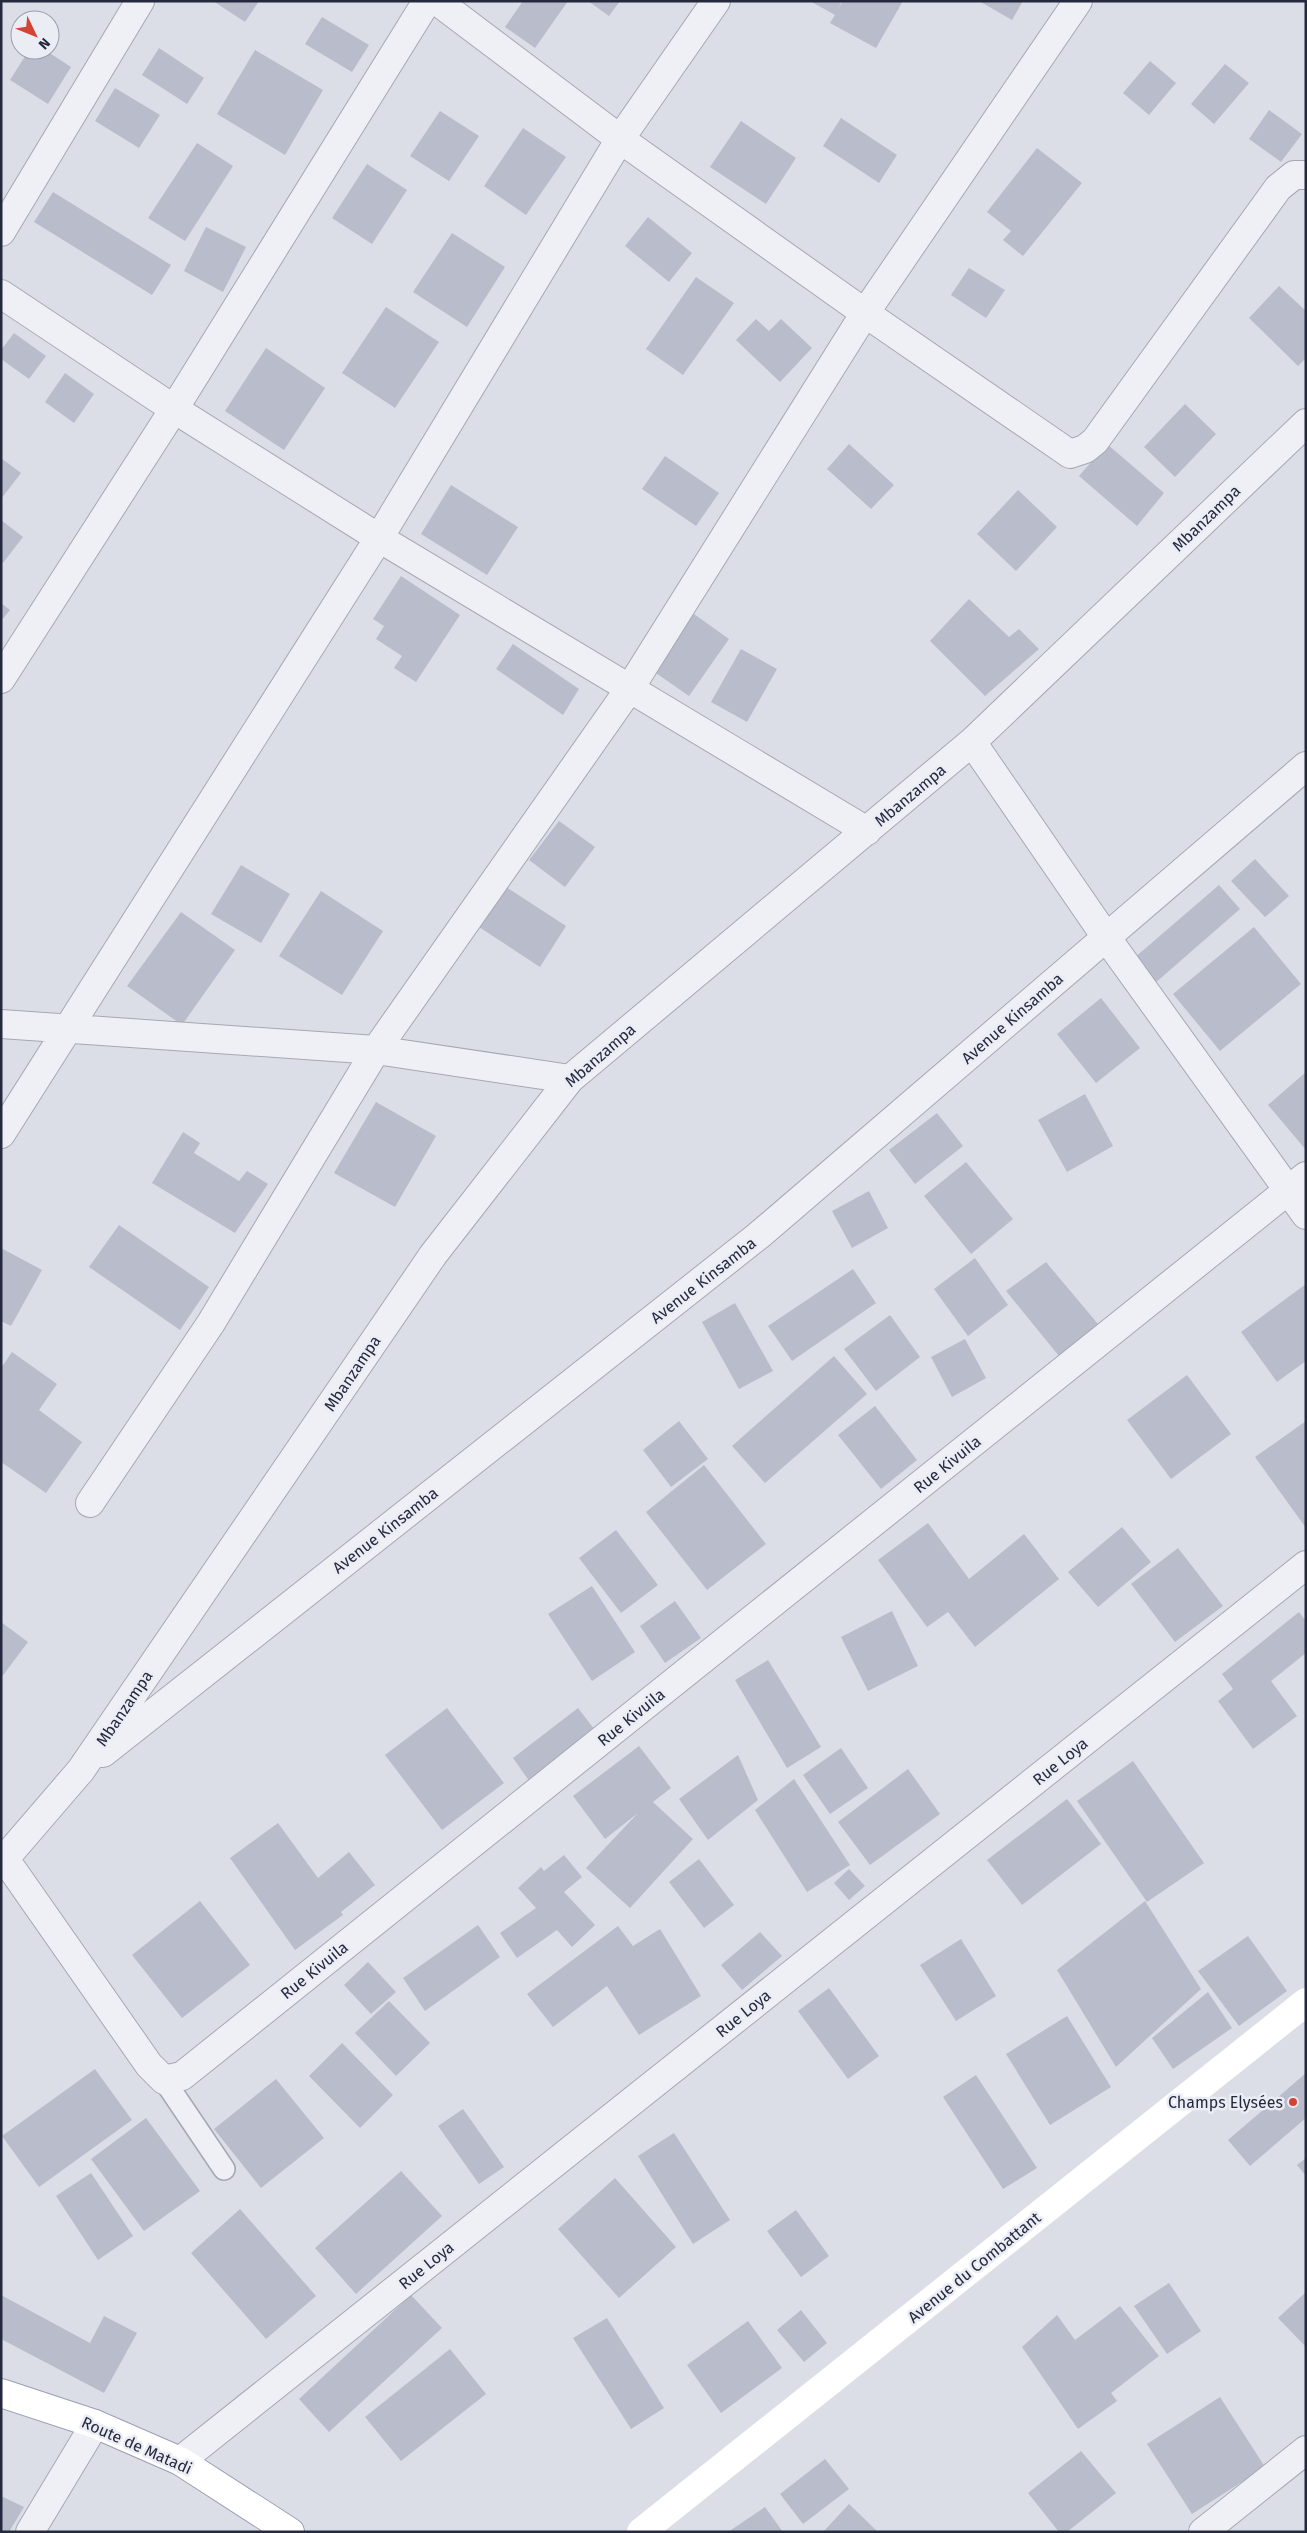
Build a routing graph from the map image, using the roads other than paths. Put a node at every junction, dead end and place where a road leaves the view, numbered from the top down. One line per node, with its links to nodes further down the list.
1 (140, 1): 8 (street)
2 (428, 1): 11 (street)
3 (438, 1): 6 (street)
4 (716, 1): 6 (street)
5 (1078, 1): 10 (street)
6 (620, 139): 10 (street); 13 (street)
7 (1306, 175): 10 (street)
8 (1, 232)
9 (1, 294): 11 (street)
10 (865, 313): 15 (street)
11 (174, 409): 13 (street); 14 (street)
12 (1306, 422): 16 (street, Mbanzampa)
13 (380, 538): 15 (street); 21 (street)
14 (1, 679)
15 (630, 688): 18 (street); 22 (street)
16 (972, 742): 18 (street, Mbanzampa); 19 (street)
17 (1306, 766): 19 (street, Avenue Kinsamba)
18 (868, 831): 23 (street, Mbanzampa)
19 (1106, 936): 25 (street); 29 (street, Avenue Kinsamba)
20 (1, 1024): 21 (street)
21 (70, 1028): 22 (street); 24 (street)
22 (376, 1050): 23 (street); 27 (street)
23 (570, 1079): 29 (street, Mbanzampa)
24 (1, 1134)
25 (1297, 1183): 26 (street); 32 (street, Rue Kivuila)
26 (1306, 1214)
27 (90, 1503)
28 (1306, 1565): 37 (street, Rue Loya)
29 (81, 1770): 30 (street, Mbanzampa)
30 (3, 1861): 32 (street)
31 (1306, 2002): 40 (street, Avenue du Combattant)
32 (164, 2080): 33 (lane)
33 (224, 2169)
34 (1, 2393): 35 (street, Route de Matadi)
35 (95, 2424): 37 (street, Route de Matadi); 38 (street)
36 (1306, 2450): 41 (street)
37 (180, 2461): 39 (street, Route de Matadi)
38 (30, 2532)
39 (290, 2532)
40 (642, 2532)
41 (1203, 2532)

